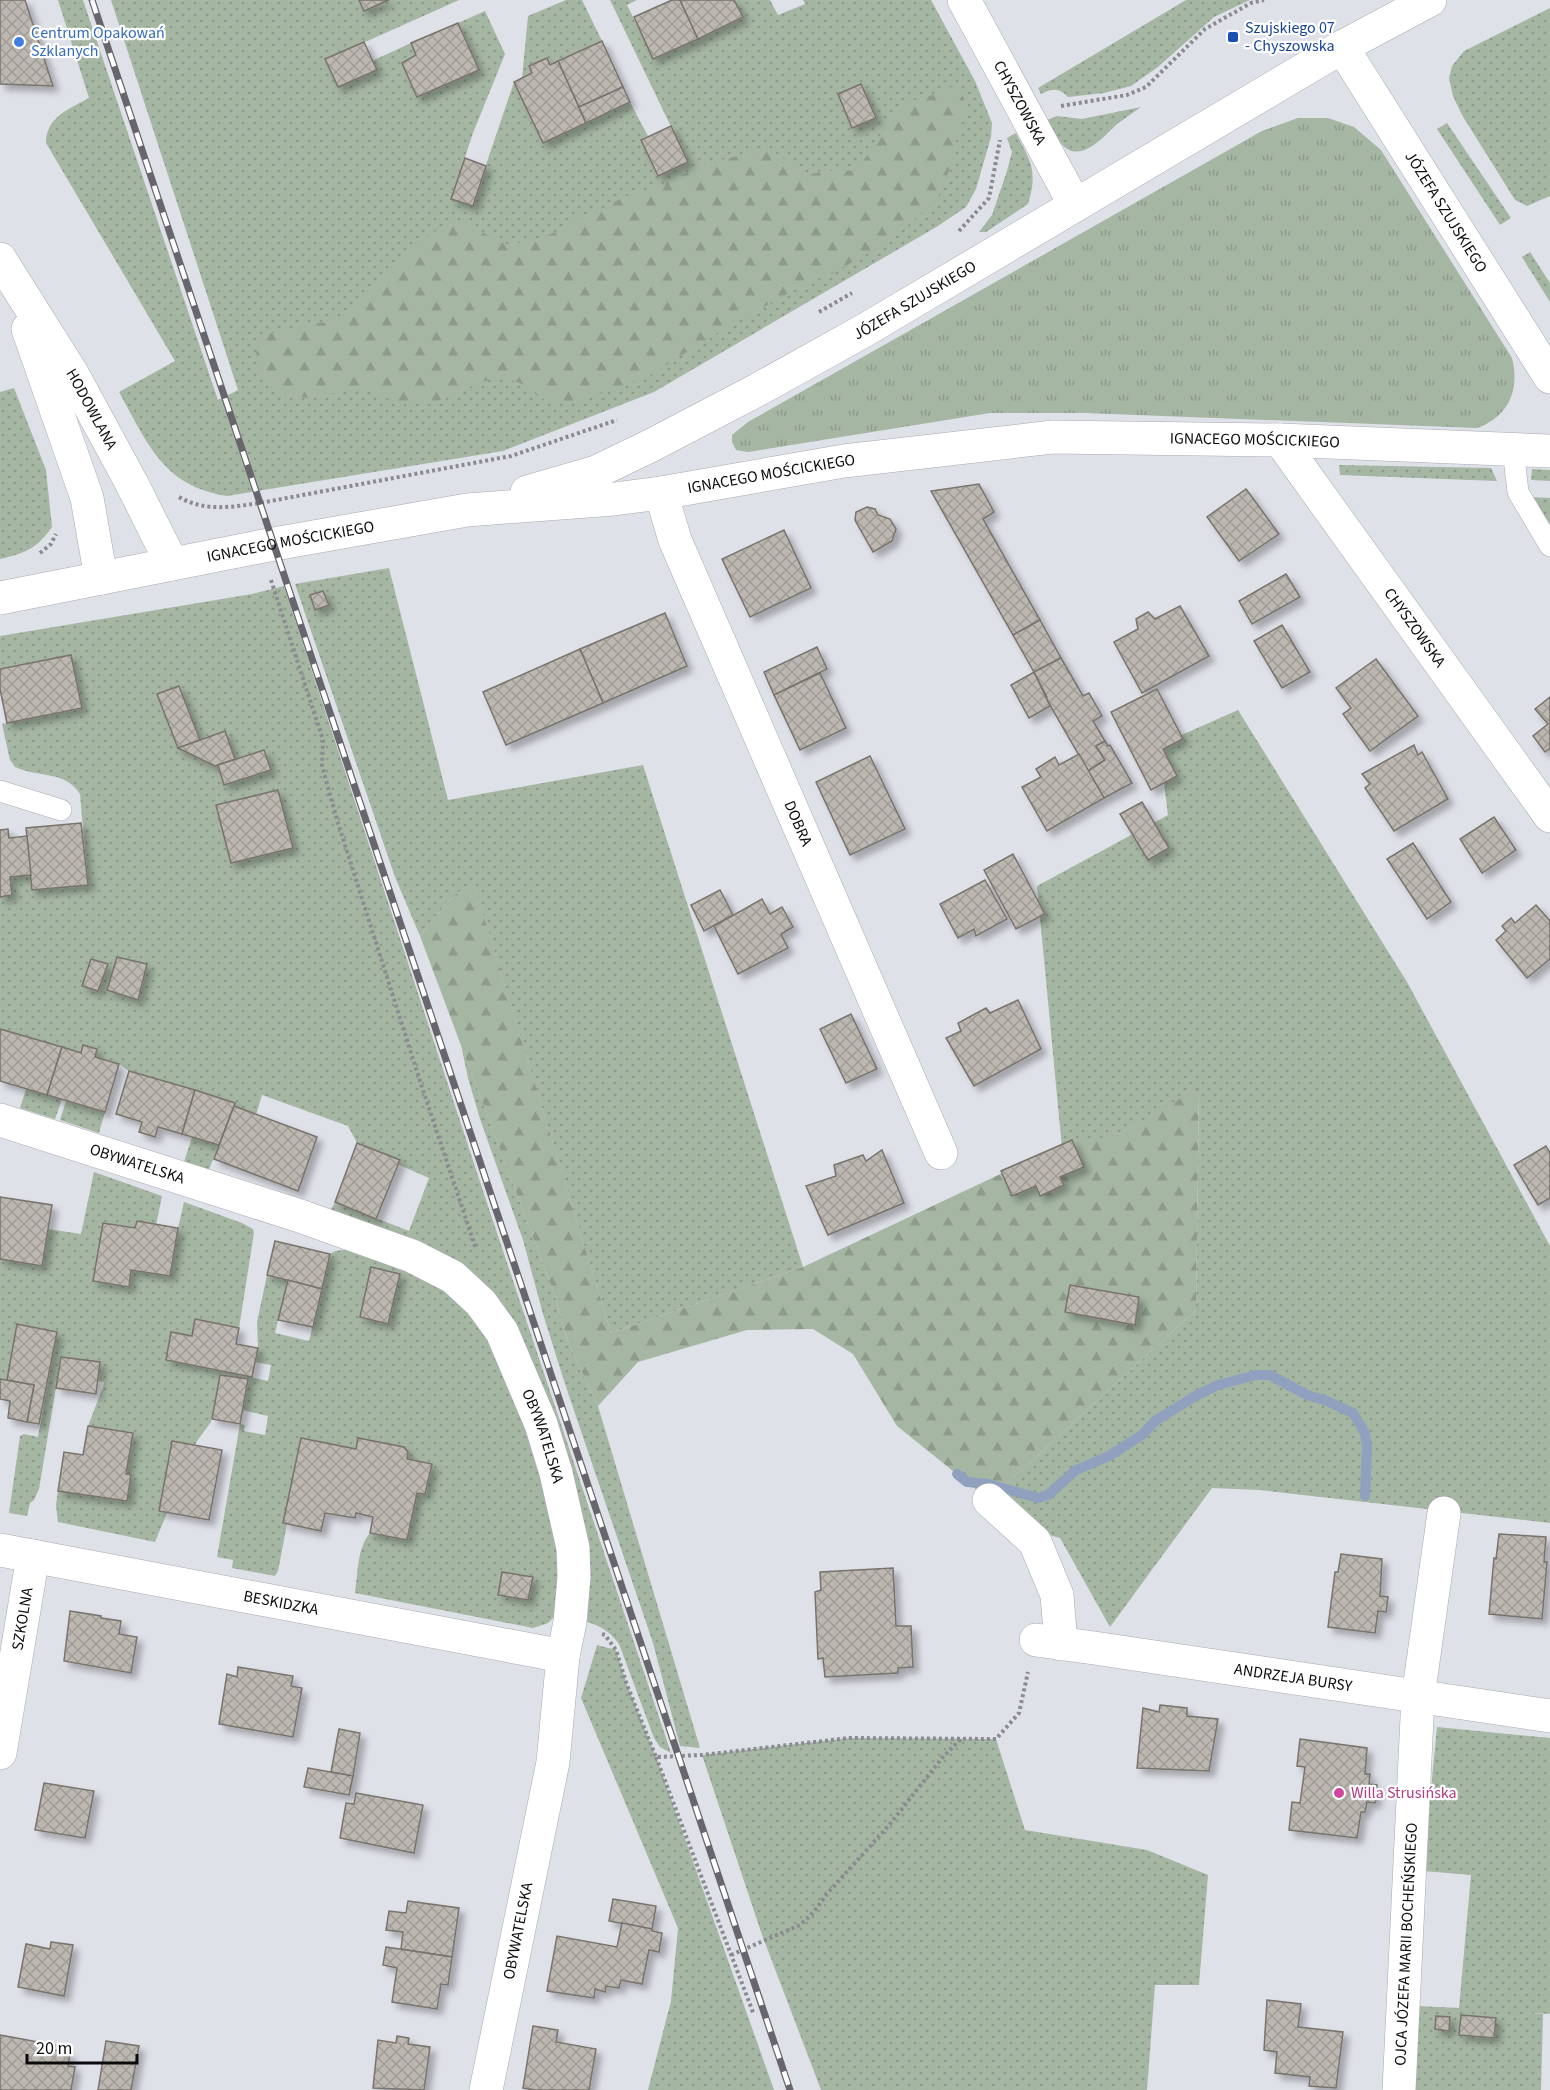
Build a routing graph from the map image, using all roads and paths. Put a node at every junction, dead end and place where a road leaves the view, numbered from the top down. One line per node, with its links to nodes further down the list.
1 (964, 0): 5 (street, CHYSZOWSKA)
2 (1264, 0): 5 (path)
3 (1430, 0): 4 (street, JÓZEFA SZUJSKIEGO)
4 (1342, 47): 6 (street, JÓZEFA SZUJSKIEGO); 11 (street, JÓZEFA SZUJSKIEGO)
5 (1024, 115): 6 (street, CHYSZOWSKA); 7 (path)
6 (1075, 205): 18 (street, JÓZEFA SZUJSKIEGO)
7 (954, 236)
8 (0, 260): 22 (street, HODOWLANA); 23 (street, HODOWLANA)
9 (855, 292): 10 (path)
10 (814, 314)
11 (1550, 377)
12 (621, 419): 16 (path)
13 (1280, 440): 14 (street, IGNACEGO MOŚCICKIEGO); 17 (street, IGNACEGO MOŚCICKIEGO); 28 (street, CHYSZOWSKA)
14 (1513, 449): 15 (street, IGNACEGO MOŚCICKIEGO); 20 (lane)
15 (1550, 451)
16 (173, 493)
17 (661, 493): 18 (street, IGNACEGO MOŚCICKIEGO); 30 (street, DOBRA)
18 (467, 510): 22 (street, IGNACEGO MOŚCICKIEGO)
19 (59, 527): 21 (path)
20 (1550, 546)
21 (32, 558)
22 (172, 564): 23 (street, IGNACEGO MOŚCICKIEGO)
23 (101, 578): 25 (street, IGNACEGO MOŚCICKIEGO)
24 (272, 580): 31 (path)
25 (0, 598)
26 (0, 791): 27 (lane)
27 (61, 810)
28 (1550, 816)
29 (0, 1120): 31 (street, OBYWATELSKA)
30 (941, 1153)
31 (461, 1284): 36 (street, OBYWATELSKA)
32 (989, 1500): 37 (street)
33 (1444, 1513): 39 (street, OJCA JÓZEFA MARII BOCHEŃSKIEGO)
34 (0, 1550): 35 (street, BESKIDZKA)
35 (33, 1556): 38 (street, BESKIDZKA); 42 (street, SZKOLNA)
36 (570, 1622): 38 (street, OBYWATELSKA); 43 (path)
37 (1048, 1642): 39 (street, ANDRZEJA BURSY); 41 (path)
38 (563, 1656): 46 (street, OBYWATELSKA)
39 (1418, 1697): 40 (street, ANDRZEJA BURSY); 47 (street, OJCA JÓZEFA MARII BOCHEŃSKIEGO)
40 (1550, 1716)
41 (962, 1739): 43 (path); 44 (path)
42 (0, 1753)
43 (656, 1757): 44 (path)
44 (731, 1955): 45 (path)
45 (754, 2014)
46 (486, 2090)
47 (1399, 2090)

